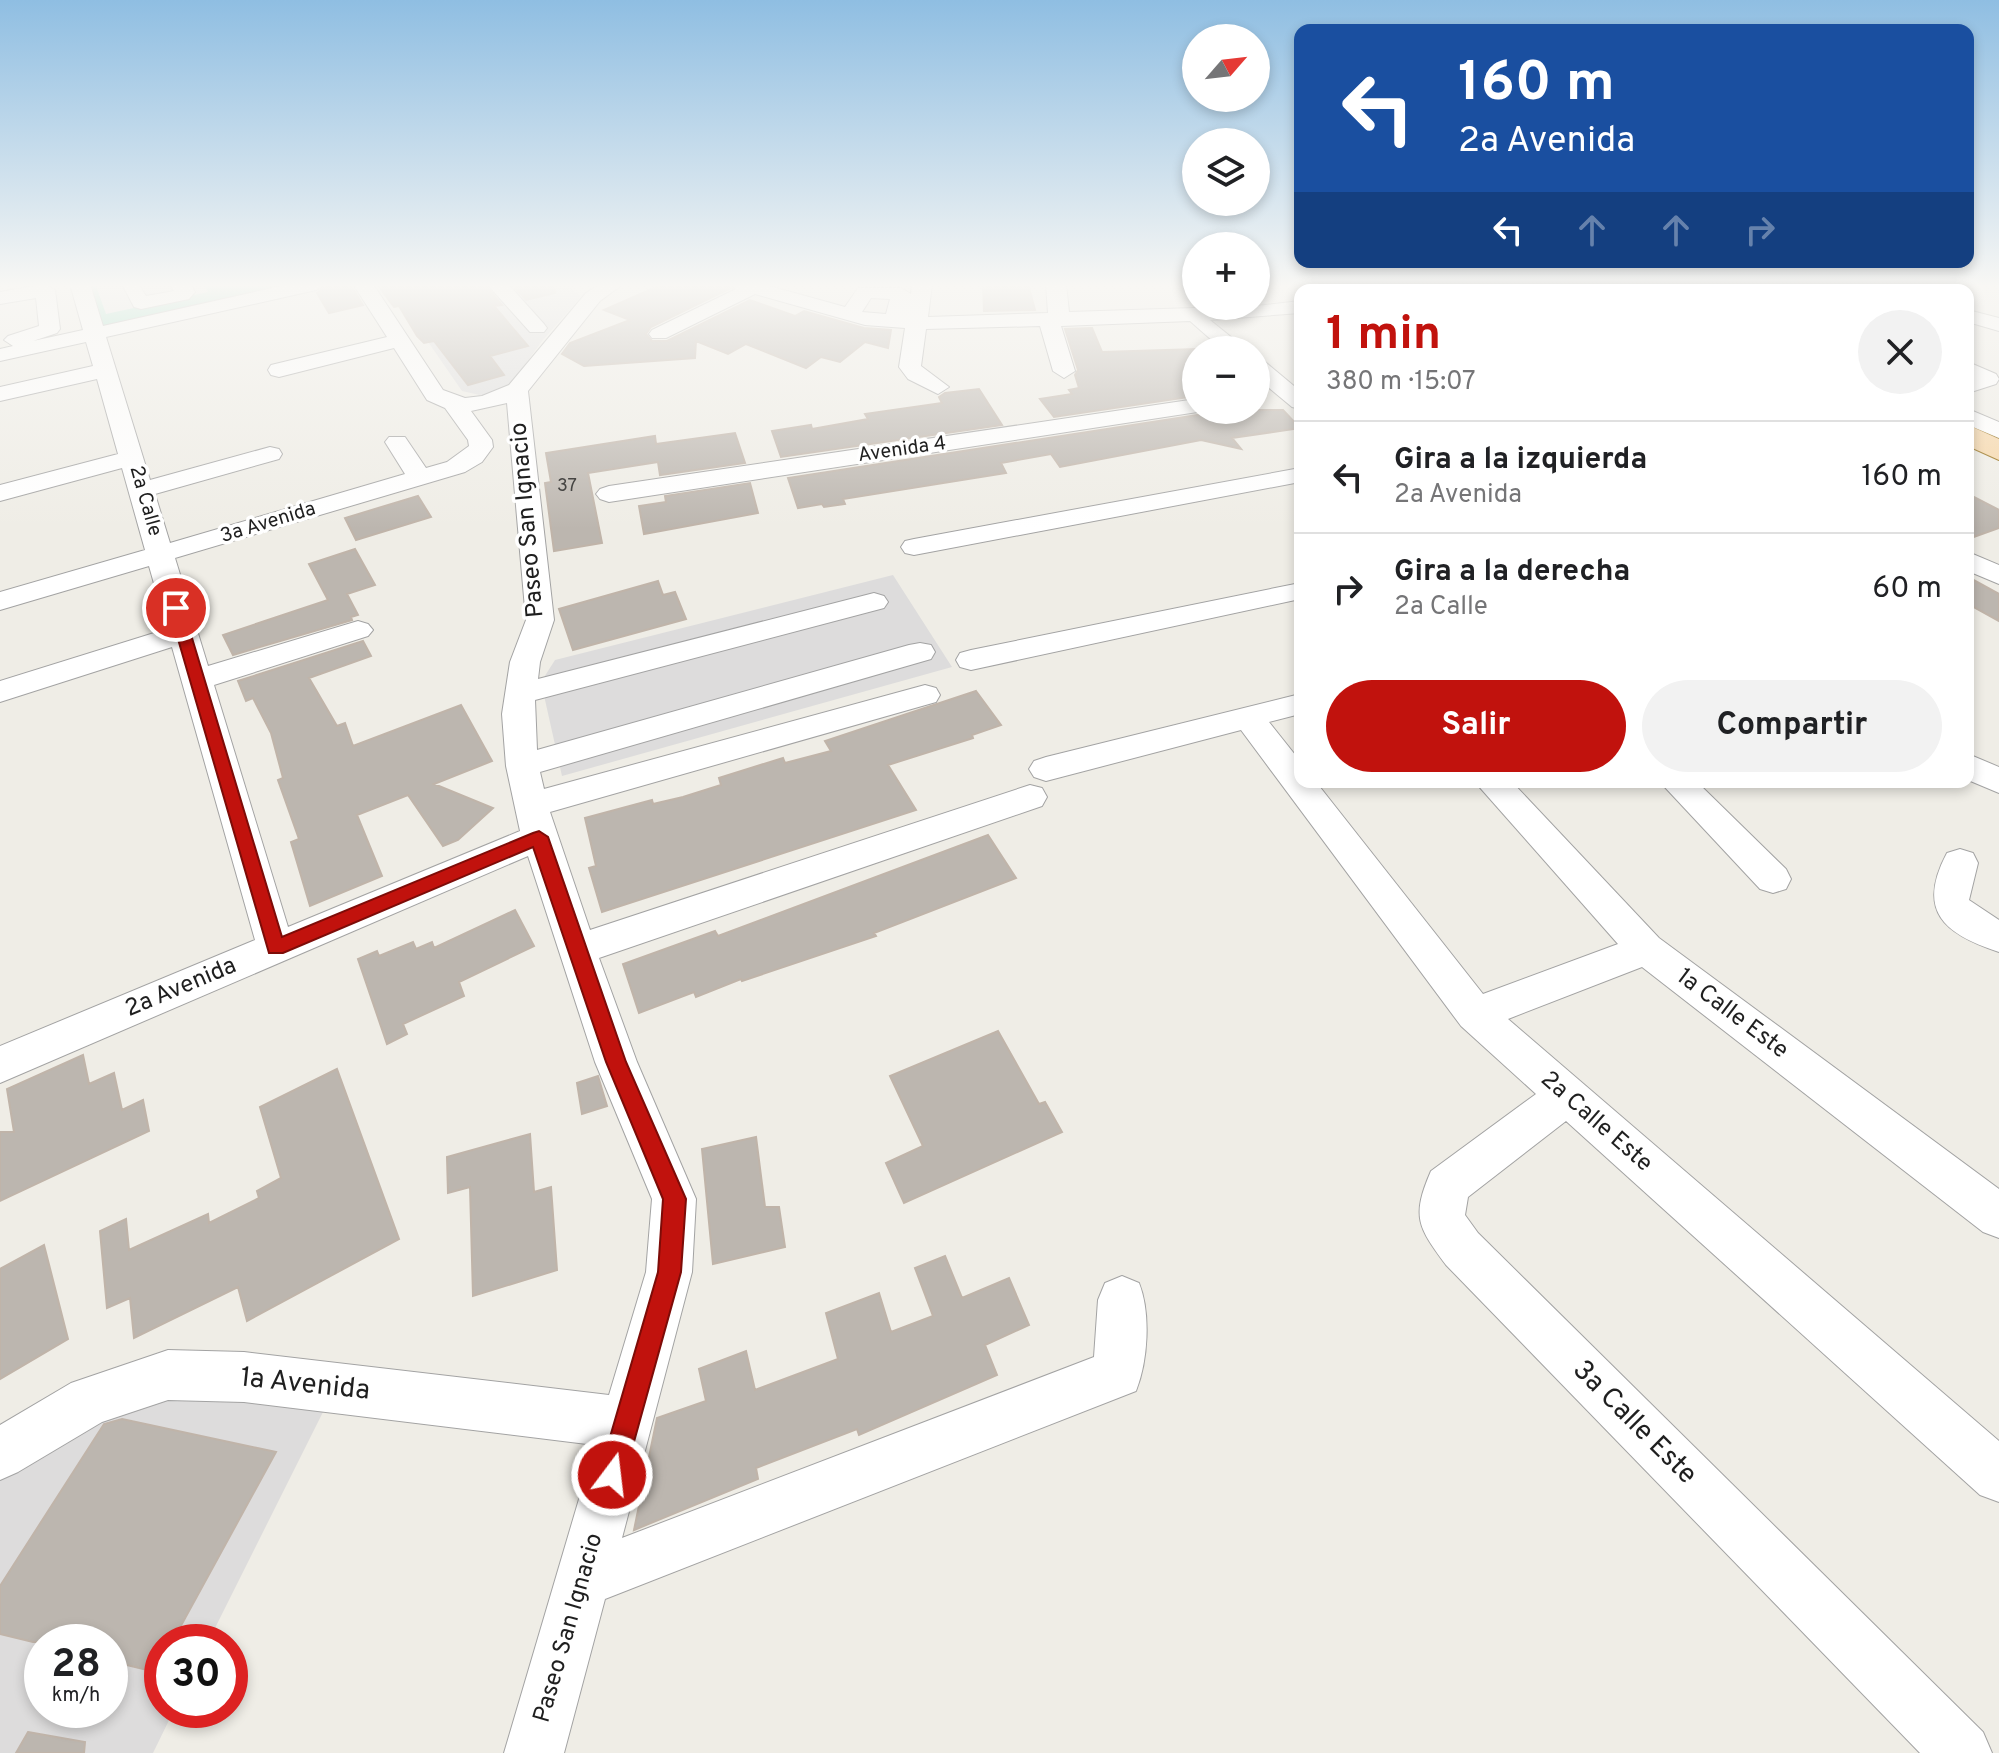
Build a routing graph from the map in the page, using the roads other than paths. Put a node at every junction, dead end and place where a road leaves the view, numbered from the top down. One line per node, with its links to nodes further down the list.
1 (105, 366): 7 (street, 2a Calle)
2 (296, 366): 8 (street)
3 (416, 366): 18 (street)
4 (536, 366): 13 (street, Paseo San Ignacio)
5 (910, 366): 11 (street)
6 (1063, 366): 9 (street)
7 (106, 370): 15 (street); 25 (street, 2a Calle)
8 (279, 370)
9 (1064, 371)
10 (1270, 376): 14 (street)
11 (938, 387)
12 (1974, 387): 20 (street)
13 (517, 390): 18 (street); 46 (street, Paseo San Ignacio)
14 (1294, 393)
15 (0, 394)
16 (1294, 395): 17 (street)
17 (1270, 396)
18 (454, 405): 28 (street, 3a Avenida)
19 (1182, 408): 32 (street, Avenida 4)
20 (1999, 409)
21 (1974, 423): 23 (street)
22 (397, 442): 28 (street)
23 (1990, 443)
24 (270, 454): 30 (street)
25 (132, 458): 30 (street, 2a Calle); 31 (street)
26 (1974, 468): 29 (main road)
27 (1294, 476): 33 (street)
28 (420, 478): 34 (street, 3a Avenida)
29 (1999, 480)
30 (142, 490): 34 (street, 2a Calle)
31 (0, 493)
32 (609, 494)
33 (914, 547)
34 (161, 555): 38 (street, 3a Avenida); 41 (street, 2a Calle)
35 (1974, 563): 36 (street)
36 (1999, 576)
37 (1294, 592): 43 (street)
38 (0, 601)
39 (874, 602): 46 (street)
40 (358, 630): 44 (street)
41 (184, 634): 44 (street, 2a Calle); 45 (street)
42 (920, 652): 56 (street)
43 (971, 660)
44 (199, 679): 60 (street, 2a Calle)
45 (0, 692)
46 (521, 694): 56 (street, Paseo San Ignacio)
47 (925, 695): 56 (street)
48 (1294, 706): 49 (street)
49 (1248, 717): 51 (street, 2a Calle Este); 62 (street)
50 (1974, 769): 52 (street)
51 (1294, 777)
52 (1999, 781)
53 (1302, 788): 63 (street, 2a Calle Este)
54 (1498, 788): 61 (street, 1a Calle Este)
55 (1683, 788): 58 (street)
56 (531, 803): 60 (street, 2a Avenida); 62 (street, Paseo San Ignacio)
57 (1960, 863): 59 (street)
58 (1773, 879)
59 (1999, 937)
60 (276, 948): 64 (street, 2a Avenida)
61 (1646, 949): 63 (street); 66 (street, 1a Calle Este)
62 (577, 950): 68 (street, Paseo San Ignacio)
63 (1475, 1014): 65 (street, 2a Calle Este)
64 (0, 1065)
65 (1566, 1096): 70 (street, 2a Calle Este); 72 (street, 3a Calle Este)
66 (1999, 1216)
67 (1122, 1300): 71 (street)
68 (627, 1423): 69 (street, 1a Avenida); 71 (street, Paseo San Ignacio)
69 (0, 1454)
70 (1999, 1476)
71 (583, 1580): 73 (street, Paseo San Ignacio)
72 (1953, 1750)
73 (534, 1753)

